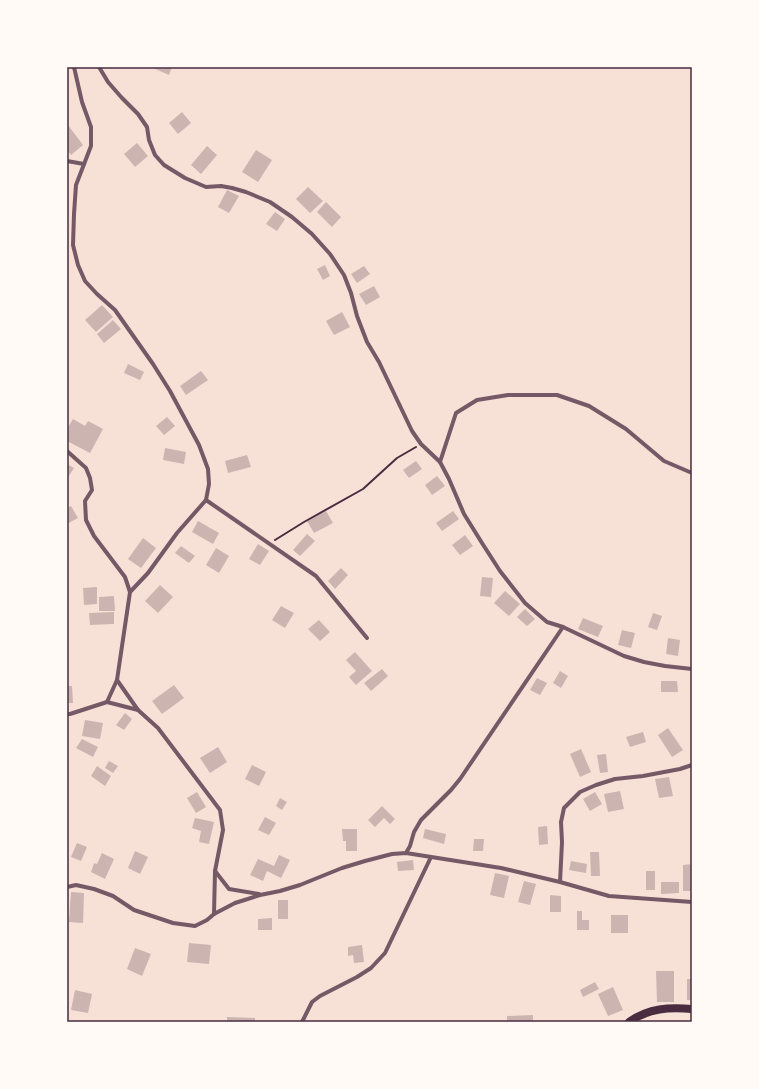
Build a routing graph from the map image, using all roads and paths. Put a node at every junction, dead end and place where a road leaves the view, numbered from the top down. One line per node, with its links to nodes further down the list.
1 (74, 67): 4 (street)
2 (99, 67): 5 (street)
3 (67, 161): 4 (street)
4 (84, 164): 9 (street)
5 (421, 444): 7 (street); 10 (path)
6 (67, 451): 11 (street)
7 (440, 462): 8 (street); 12 (street)
8 (692, 473)
9 (206, 500): 10 (street); 11 (street)
10 (269, 544): 13 (street)
11 (130, 592): 15 (street)
12 (563, 627): 14 (street); 20 (street)
13 (367, 638)
14 (692, 669)
15 (117, 680): 16 (street); 17 (street)
16 (107, 702): 17 (street); 18 (street)
17 (138, 710): 22 (street)
18 (67, 714)
19 (692, 765): 23 (street)
20 (406, 853): 21 (street); 25 (street)
21 (431, 857): 23 (street); 29 (street)
22 (215, 871): 25 (street); 27 (street)
23 (560, 882): 26 (street)
24 (67, 887): 27 (street)
25 (260, 894): 27 (street)
26 (692, 902)
27 (214, 914)
28 (692, 1009): 30 (main road)
29 (302, 1022)
30 (629, 1022)

